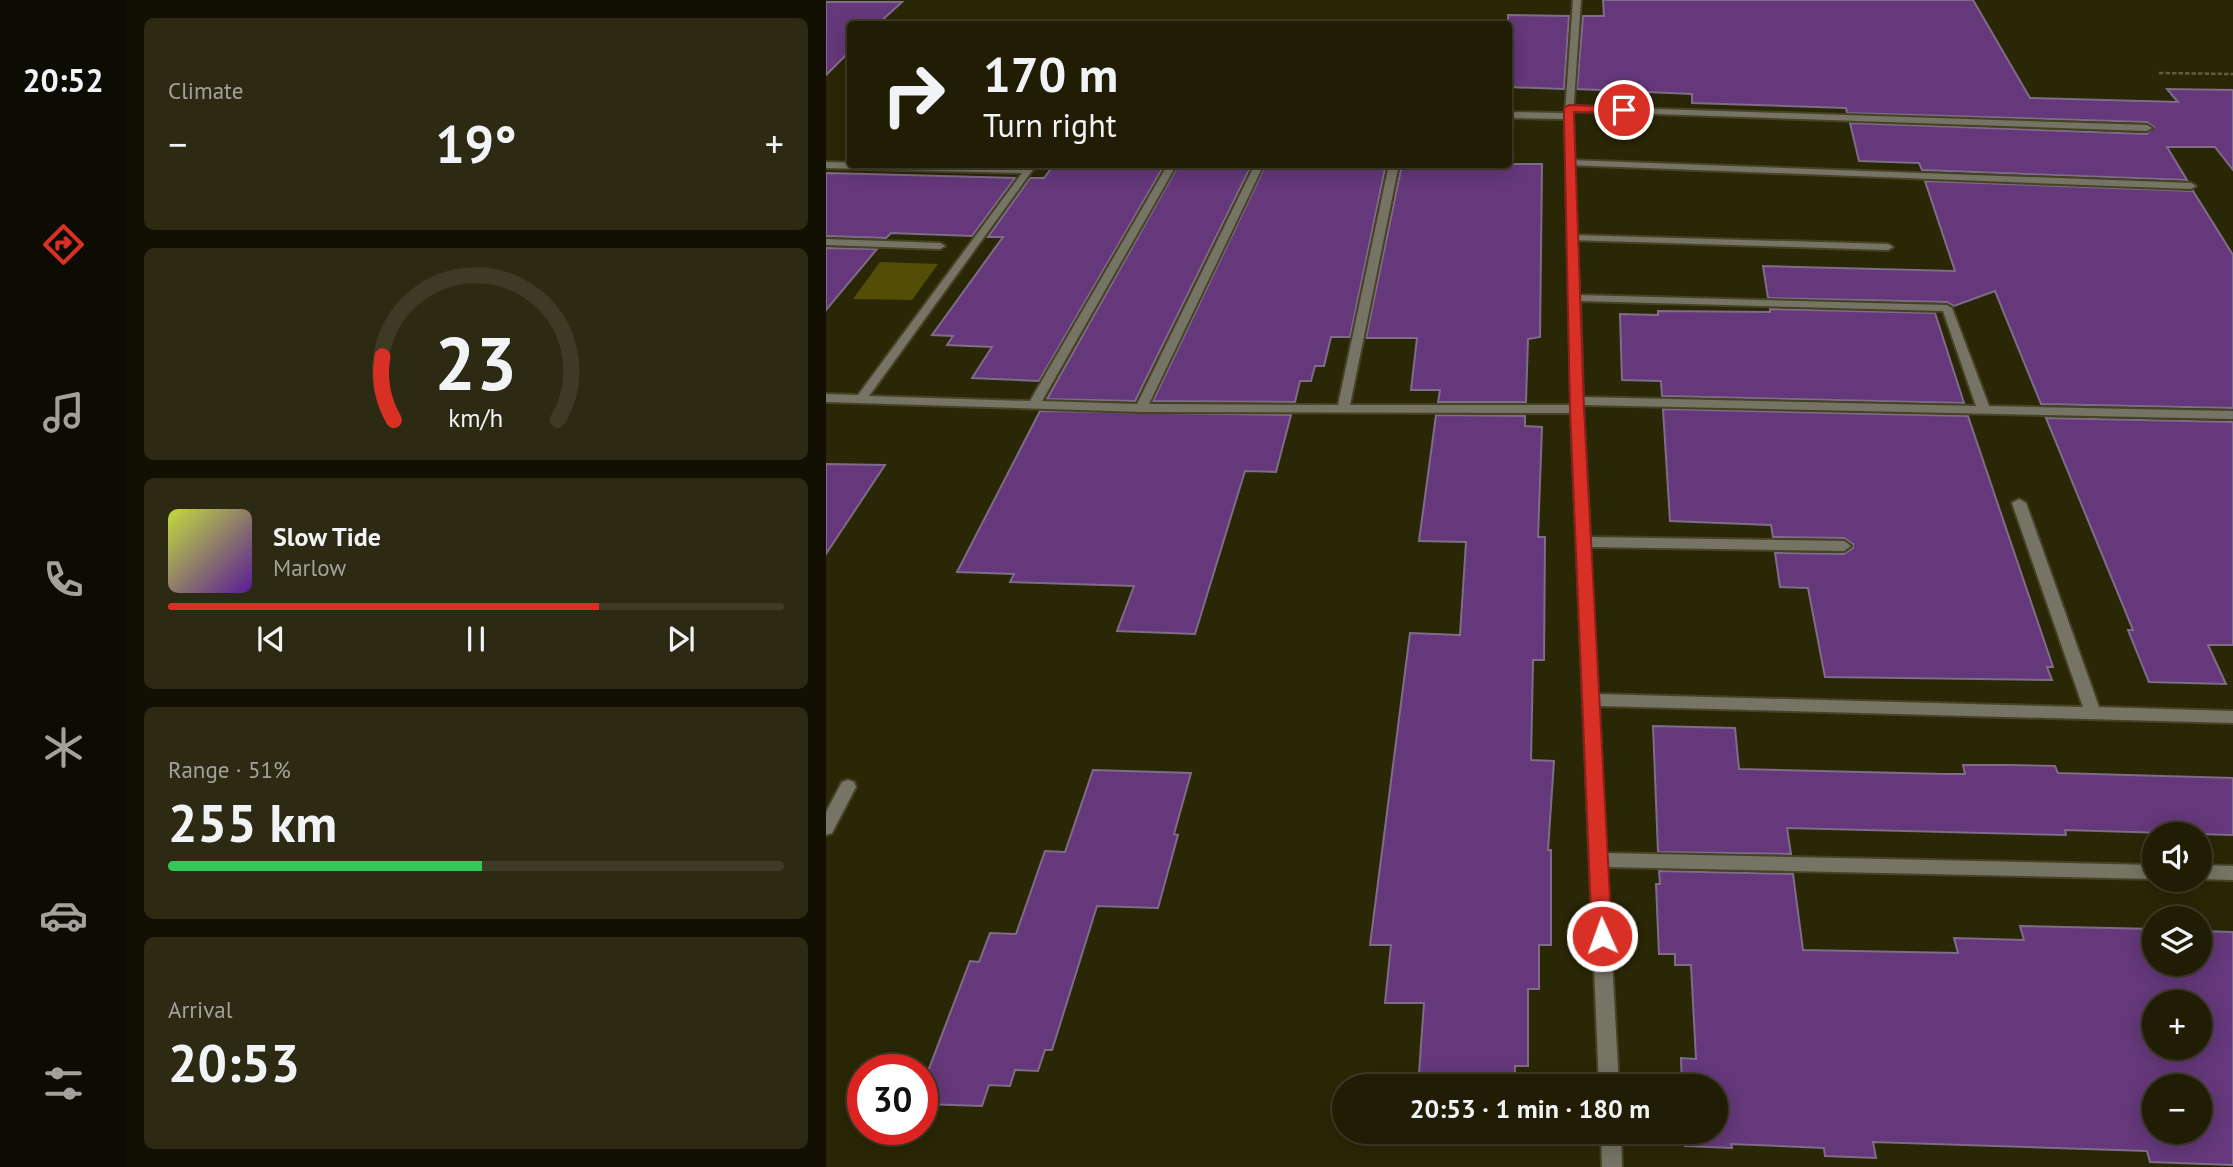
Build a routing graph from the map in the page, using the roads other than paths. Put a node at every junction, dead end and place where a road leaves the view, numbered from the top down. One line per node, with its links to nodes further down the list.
1 (1577, 0): 2 (street)
2 (1569, 112): 3 (street); 4 (street); 5 (street)
3 (1512, 115)
4 (2147, 128)
5 (1570, 163): 12 (street); 13 (street)
6 (826, 165): 7 (street)
7 (847, 165)
8 (1030, 168): 19 (street)
9 (1171, 168): 20 (street)
10 (1257, 168): 23 (street)
11 (1393, 168): 22 (street)
12 (2191, 186)
13 (1573, 238): 16 (street); 17 (street)
14 (826, 243): 15 (street)
15 (940, 246)
16 (1888, 247)
17 (1575, 298): 21 (street); 24 (street)
18 (826, 398): 19 (street)
19 (861, 399): 20 (street)
20 (1034, 404): 23 (street)
21 (1577, 405): 22 (street); 24 (street); 27 (street)
22 (1344, 407): 23 (street)
23 (1142, 408)
24 (1984, 410): 25 (street)
25 (2233, 415)
26 (2018, 503): 30 (street)
27 (1583, 542): 28 (street); 29 (street)
28 (1844, 546)
29 (1591, 701): 30 (street); 34 (street)
30 (2093, 713): 31 (street)
31 (2233, 717)
32 (848, 787): 33 (street)
33 (826, 828)
34 (1599, 860): 35 (street); 38 (street)
35 (2142, 872)
36 (2212, 872): 37 (street)
37 (2233, 873)
38 (1608, 1074)
39 (1611, 1144): 40 (street)
40 (1612, 1167)

